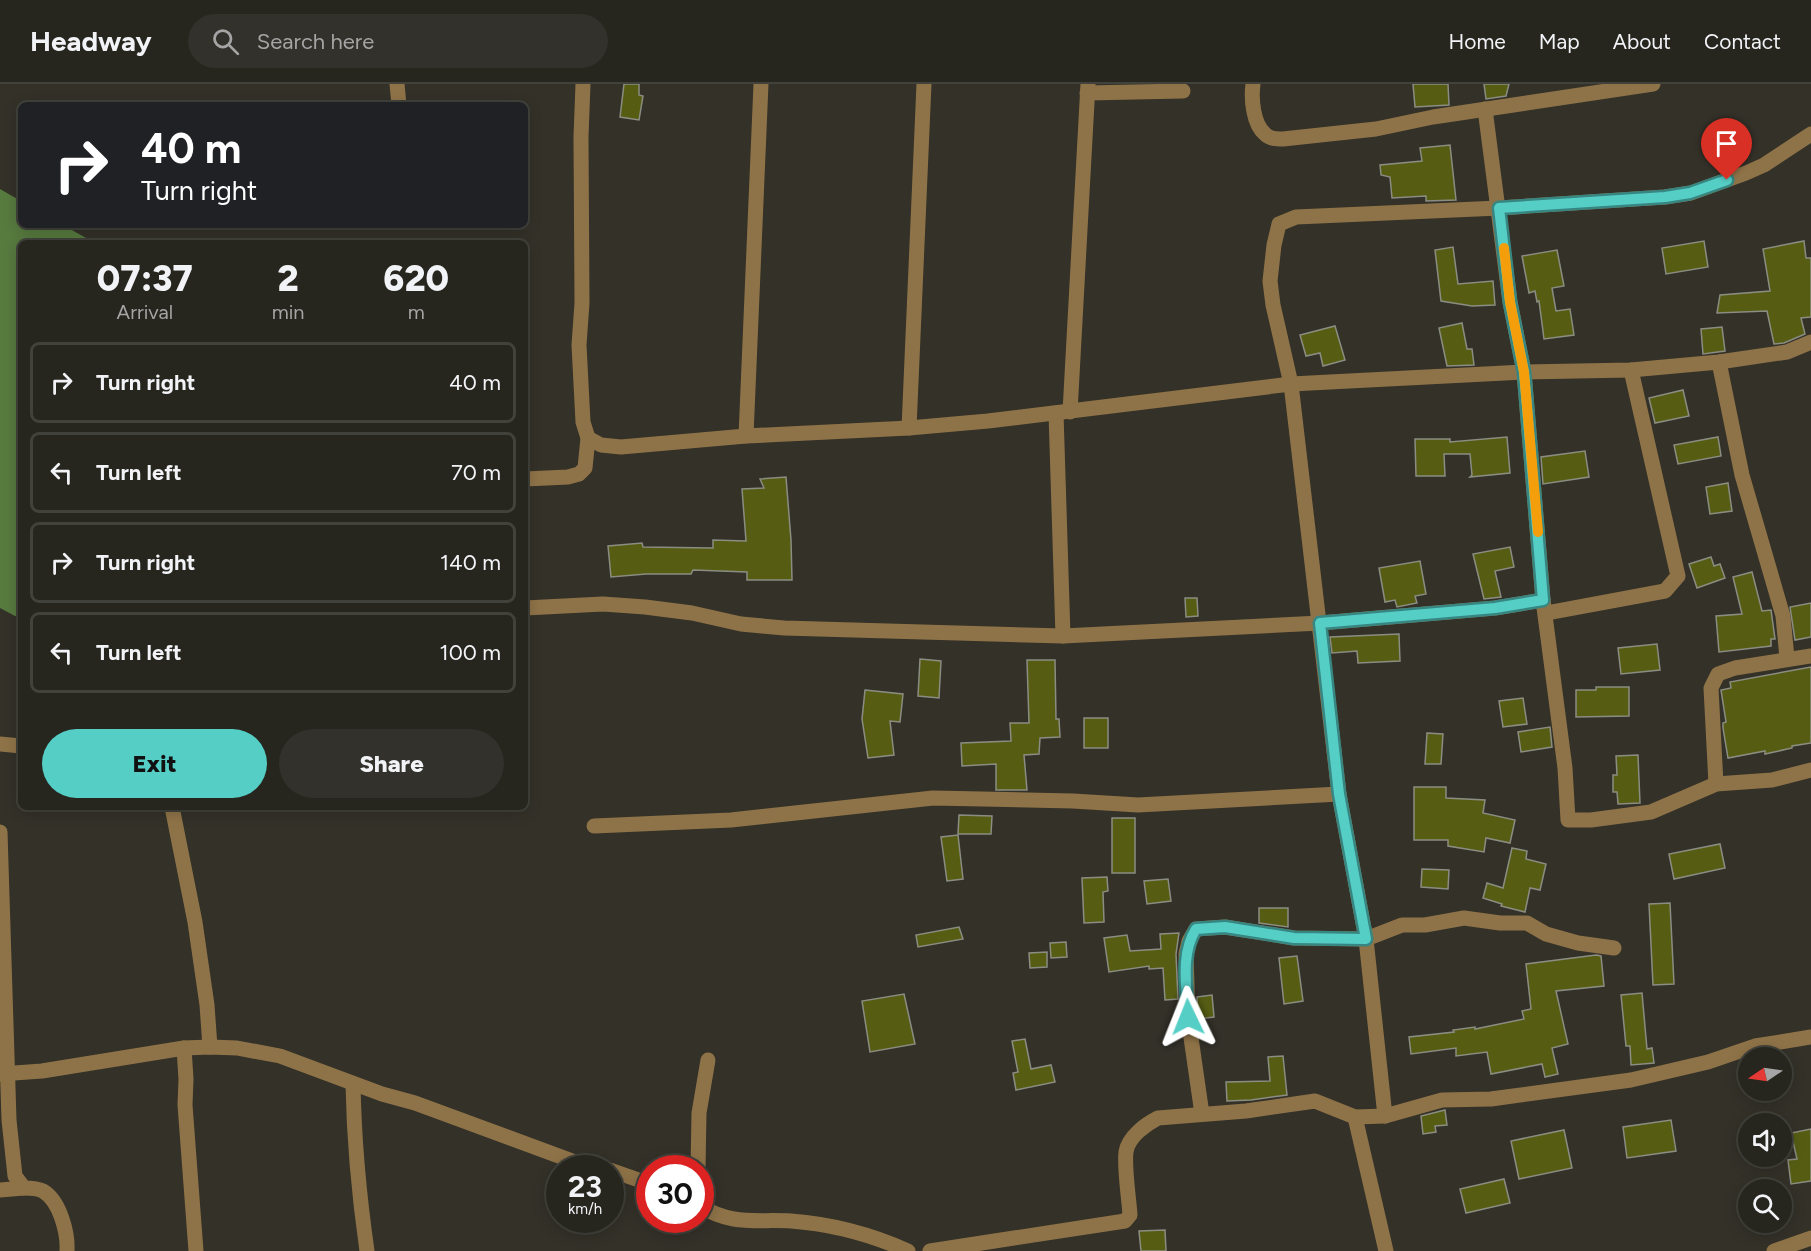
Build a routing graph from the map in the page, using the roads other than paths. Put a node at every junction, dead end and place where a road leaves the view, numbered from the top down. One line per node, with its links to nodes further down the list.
1 (397, 84): 9 (street)
2 (583, 84): 21 (street)
3 (761, 84): 20 (street)
4 (924, 84): 19 (street)
5 (1253, 84): 10 (street)
6 (1653, 84): 10 (street)
7 (1088, 89): 8 (street); 18 (street)
8 (1183, 91)
9 (399, 102)
10 (1485, 109): 12 (street)
11 (1811, 134): 12 (street)
12 (1499, 208): 16 (street); 17 (street)
13 (1811, 342): 14 (street)
14 (1719, 362): 15 (street); 28 (street)
15 (1631, 370): 16 (street); 23 (street)
16 (1524, 372): 17 (street); 23 (street)
17 (1291, 384): 18 (street); 25 (street)
18 (1063, 412): 19 (street); 26 (street)
19 (909, 428): 20 (street)
20 (746, 436): 21 (street)
21 (588, 438): 22 (street)
22 (528, 479)
23 (1545, 606): 25 (street); 32 (street)
24 (528, 608): 26 (street)
25 (1320, 623): 26 (street); 33 (street)
26 (1063, 636)
27 (1811, 656): 28 (street)
28 (1787, 658): 32 (street)
29 (0, 744): 30 (street)
30 (18, 746)
31 (1811, 770): 32 (street)
32 (1716, 784)
33 (1339, 794): 35 (street); 37 (street)
34 (173, 810): 40 (street)
35 (594, 826)
36 (0, 832): 43 (street)
37 (1366, 939): 38 (street); 45 (street); 46 (street)
38 (1614, 948)
39 (1811, 1036): 46 (street)
40 (210, 1047): 41 (street); 44 (street)
41 (184, 1048): 43 (street); 55 (street)
42 (708, 1060): 49 (street)
43 (4, 1073): 50 (street)
44 (354, 1084): 48 (street); 56 (street)
45 (1202, 1114): 47 (street); 58 (street)
46 (1385, 1116): 47 (street)
47 (1355, 1117): 59 (street)
48 (556, 1155)
49 (698, 1155)
50 (24, 1188): 51 (street); 54 (street)
51 (0, 1190)
52 (714, 1214): 57 (street)
53 (1811, 1238): 60 (street)
54 (68, 1251)
55 (196, 1251)
56 (367, 1251)
57 (908, 1251)
58 (930, 1251)
59 (1386, 1251)
60 (1774, 1251)

